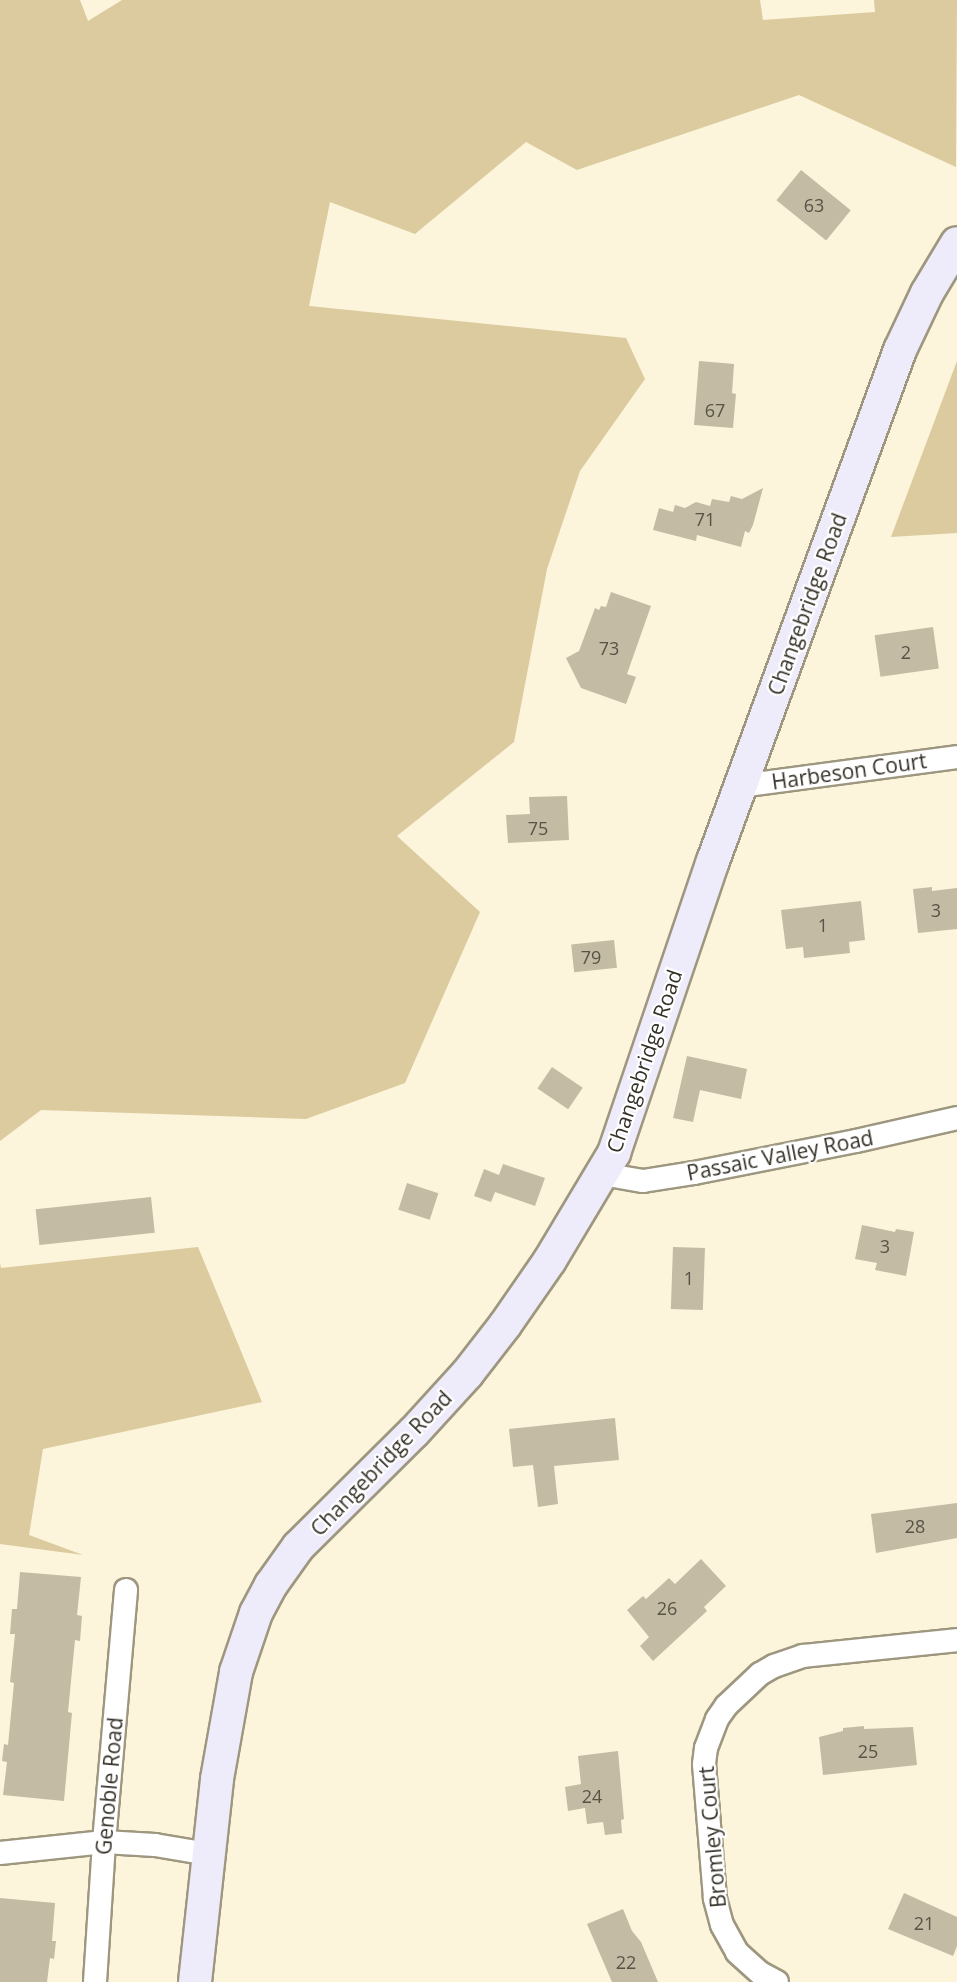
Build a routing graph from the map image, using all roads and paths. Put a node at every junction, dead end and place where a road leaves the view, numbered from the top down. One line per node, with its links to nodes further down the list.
1 (957, 243): 3 (main road, Changebridge Road)
2 (957, 757): 3 (street, Harbeson Court)
3 (741, 786): 5 (main road, Changebridge Road)
4 (957, 1118): 5 (street, Passaic Valley Road)
5 (602, 1174): 10 (main road, Changebridge Road)
6 (126, 1590): 8 (street, Genoble Road)
7 (957, 1640): 13 (street, Bromley Court)
8 (104, 1842): 9 (street); 10 (street); 11 (street, Genoble Road)
9 (0, 1853)
10 (208, 1854): 12 (main road, Changebridge Road)
11 (95, 1982)
12 (195, 1982)
13 (777, 1982)

